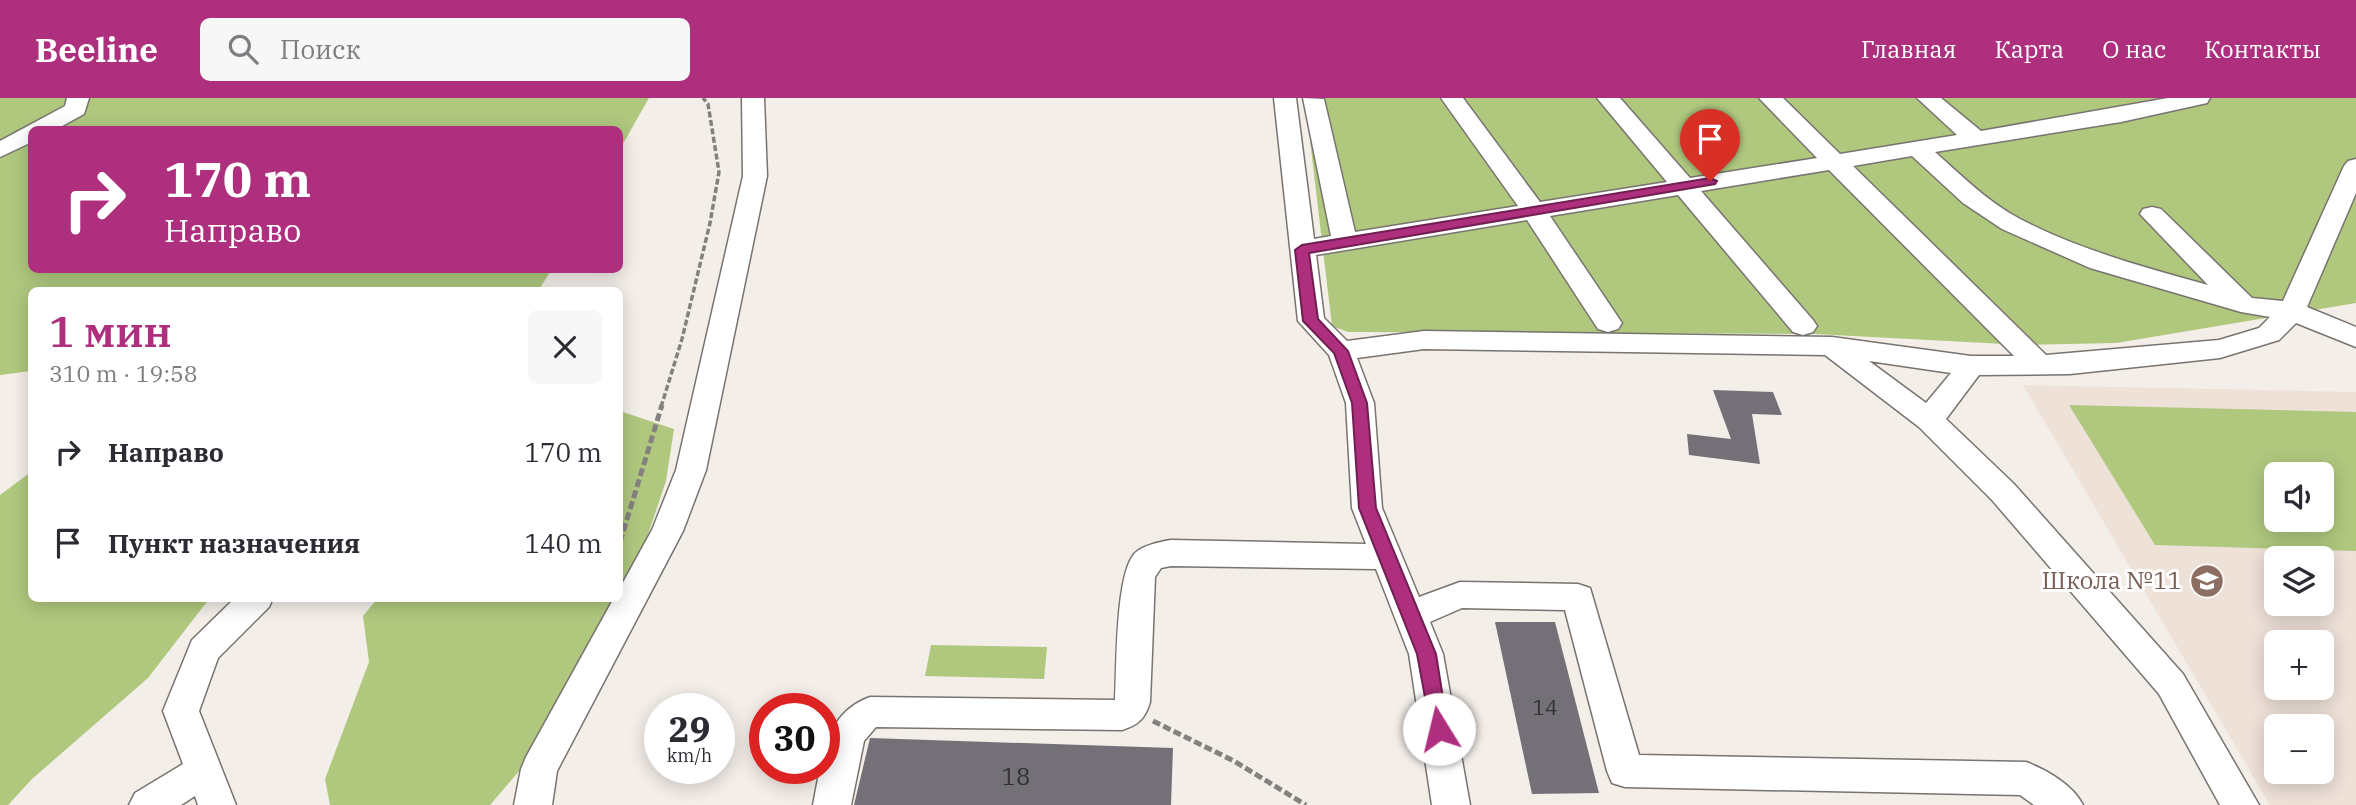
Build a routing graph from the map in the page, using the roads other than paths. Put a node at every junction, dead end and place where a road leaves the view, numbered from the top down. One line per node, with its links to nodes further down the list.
1 (78, 98): 9 (street)
2 (752, 98): 37 (street)
3 (1452, 98): 17 (street)
4 (1608, 98): 16 (street)
5 (1770, 98): 14 (street)
6 (1928, 98): 11 (street)
7 (2199, 98): 11 (street)
8 (1299, 99): 19 (street); 20 (street)
9 (44, 126)
10 (28, 135): 13 (street)
11 (1976, 139): 12 (street)
12 (1916, 148): 14 (street); 21 (street)
13 (0, 149)
14 (1836, 162): 16 (street); 28 (street)
15 (2356, 166): 22 (street)
16 (1685, 185): 17 (street); 24 (street)
17 (1534, 211): 19 (street); 23 (street)
18 (2152, 214): 21 (street)
19 (1345, 242): 20 (street)
20 (1302, 250): 27 (street)
21 (2250, 306): 22 (street)
22 (2291, 311): 25 (street); 28 (street)
23 (1608, 323)
24 (1803, 326)
25 (2356, 338)
26 (1832, 346): 27 (street); 29 (street); 30 (street)
27 (1340, 351): 31 (street)
28 (2040, 365): 29 (street)
29 (1971, 366): 30 (street)
30 (1929, 420): 41 (street)
31 (1388, 557): 33 (street); 38 (street)
32 (253, 602): 34 (street)
33 (1410, 615): 39 (street); 40 (street)
34 (204, 771): 35 (street); 36 (street)
35 (148, 805)
36 (217, 805)
37 (533, 805)
38 (832, 805)
39 (1451, 805)
40 (2064, 805)
41 (2240, 805)

